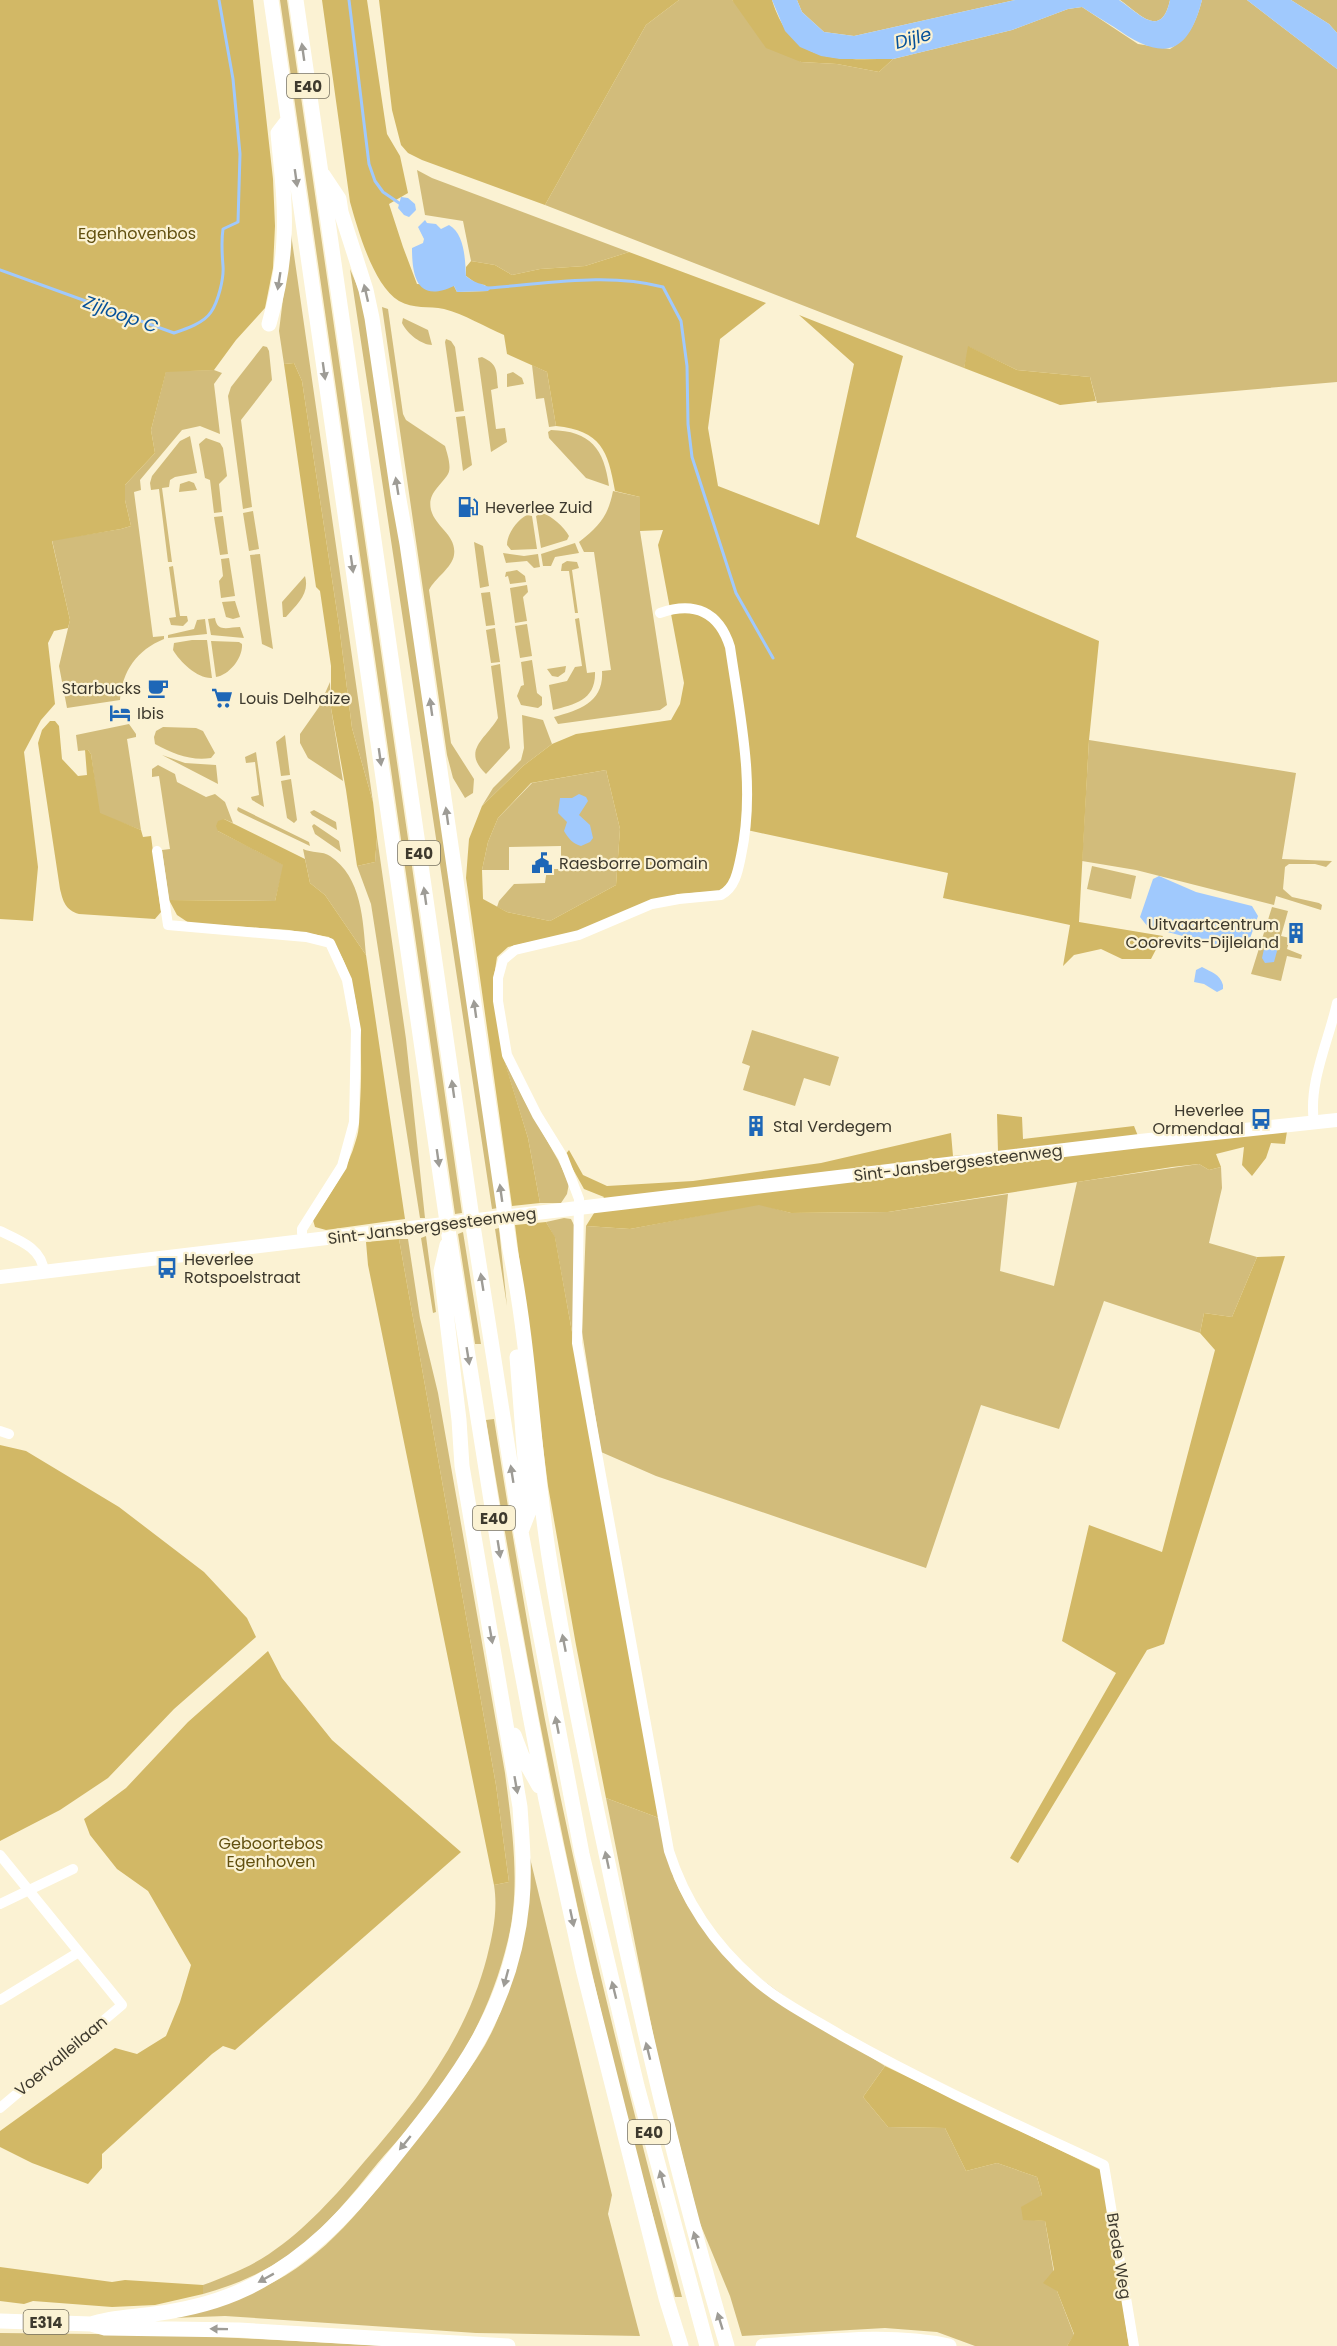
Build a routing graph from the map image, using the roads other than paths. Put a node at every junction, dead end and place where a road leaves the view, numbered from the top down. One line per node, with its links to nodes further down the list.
1 (271, 0): 3 (highway, E40)
2 (296, 0): 4 (highway, E40, one-way to 2)
3 (288, 120): 5 (highway, one-way to 5); 14 (highway, E40, one-way to 14)
4 (321, 172): 15 (highway, one-way to 4); 18 (highway, E40, one-way to 4)
5 (269, 324)
6 (660, 613): 11 (street)
7 (157, 851): 13 (street)
8 (1337, 1004): 10 (street)
9 (1337, 1120): 10 (main road, Sint-Jansbergsesteenweg)
10 (1314, 1122): 11 (main road, Sint-Jansbergsesteenweg)
11 (578, 1209): 16 (main road, Sint-Jansbergsesteenweg); 36 (street, Brede Weg)
12 (0, 1231): 16 (street)
13 (302, 1233)
14 (449, 1236): 19 (highway, one-way to 19); 20 (highway, E40, one-way to 20)
15 (510, 1250): 18 (highway); 33 (highway, one-way to 15)
16 (44, 1272): 17 (main road, Sint-Jansbergsesteenweg)
17 (0, 1277)
18 (521, 1532): 32 (highway, E40, one-way to 18)
19 (504, 1707): 20 (highway); 29 (highway, one-way to 29)
20 (546, 1800): 31 (highway, E40, one-way to 31)
21 (0, 1855): 23 (street)
22 (73, 1869): 23 (street)
23 (29, 1890): 24 (street); 25 (street)
24 (0, 1904)
25 (79, 1952): 26 (street); 27 (street, Voervalleilaan)
26 (0, 2000)
27 (0, 2108)
28 (0, 2321): 29 (highway, E314)
29 (91, 2324): 30 (highway, E314, one-way to 29)
30 (508, 2346)
31 (681, 2346)
32 (707, 2346)
33 (727, 2346)
34 (763, 2346): 35 (highway)
35 (949, 2346)
36 (1134, 2346)

